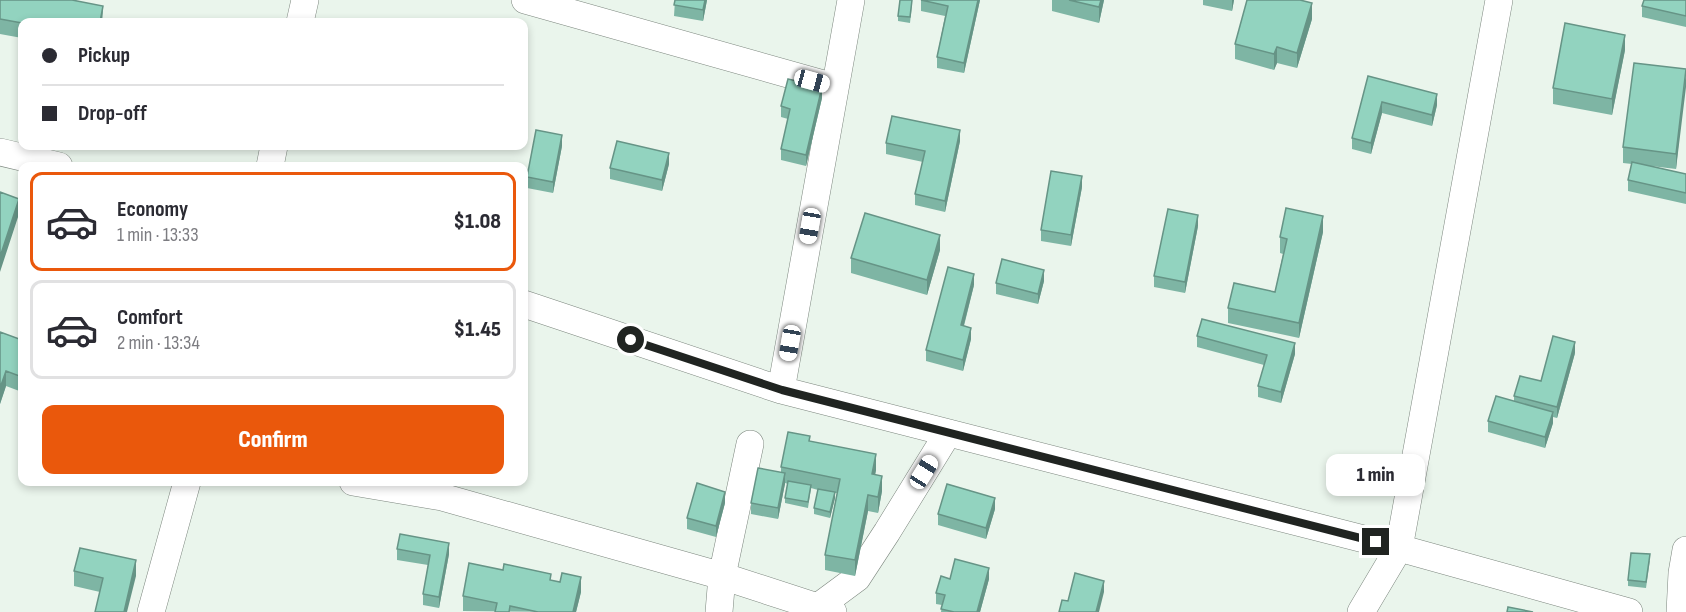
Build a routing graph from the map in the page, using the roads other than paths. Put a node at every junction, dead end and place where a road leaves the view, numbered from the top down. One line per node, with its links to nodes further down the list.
1 (305, 0): 5 (street)
2 (525, 0): 6 (street)
3 (851, 0): 6 (street)
4 (1498, 0): 15 (street)
5 (301, 18)
6 (834, 87): 10 (street)
7 (0, 152): 8 (street)
8 (42, 162)
9 (528, 305): 10 (street)
10 (782, 390): 11 (street)
11 (948, 433): 15 (street); 18 (street)
12 (750, 444): 17 (street)
13 (186, 486): 19 (street)
14 (377, 486): 17 (street)
15 (1399, 548): 21 (street); 22 (street)
16 (1686, 550): 23 (street)
17 (722, 576): 18 (street); 20 (street)
18 (820, 610)
19 (151, 612)
20 (719, 612)
21 (1361, 612)
22 (1629, 612)
23 (1680, 612)

